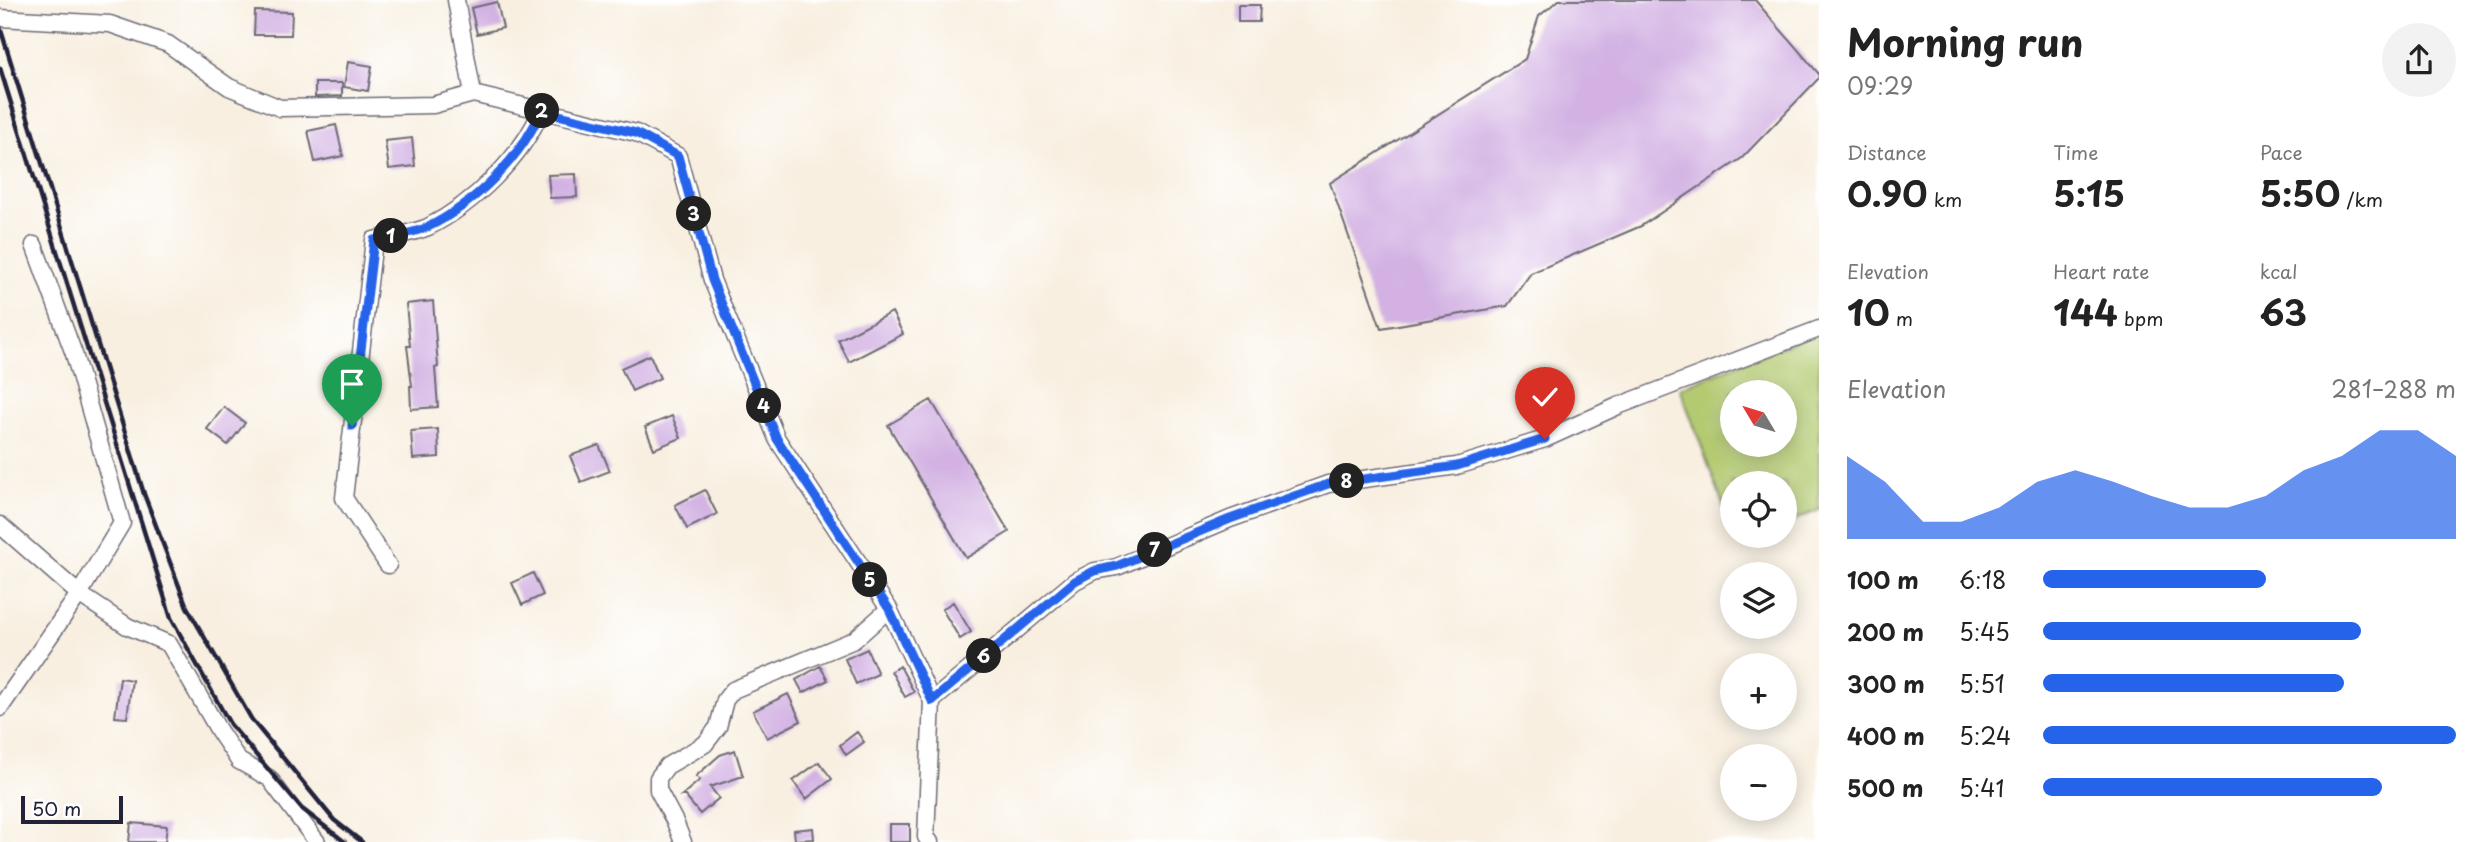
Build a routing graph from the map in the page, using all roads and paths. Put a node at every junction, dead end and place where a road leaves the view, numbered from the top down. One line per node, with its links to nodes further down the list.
1 (456, 0): 3 (street)
2 (0, 18): 3 (street)
3 (472, 94): 4 (street)
4 (541, 111): 8 (street); 10 (street)
5 (34, 245): 9 (street)
6 (1819, 328): 11 (street)
7 (0, 525): 9 (street)
8 (388, 565)
9 (79, 594): 12 (street); 13 (street)
10 (889, 609): 11 (street); 14 (street)
11 (932, 701): 15 (street)
12 (0, 708)
13 (317, 842)
14 (682, 842)
15 (930, 842)

